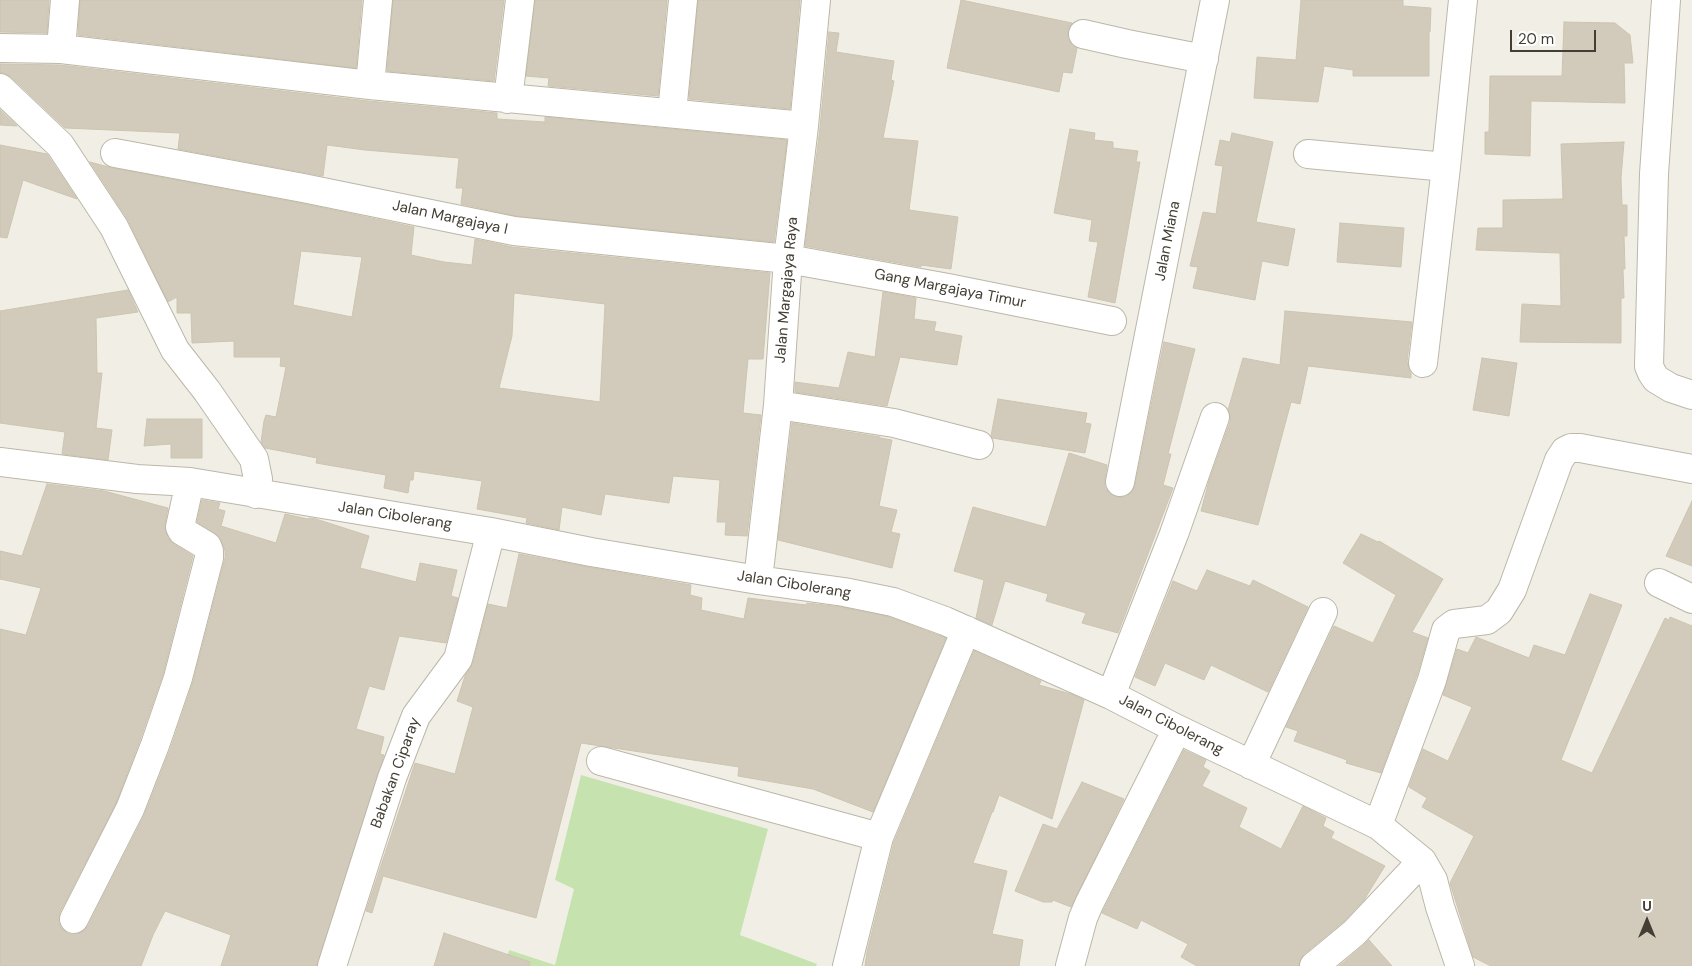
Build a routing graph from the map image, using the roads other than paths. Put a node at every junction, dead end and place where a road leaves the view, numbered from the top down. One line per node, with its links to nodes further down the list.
1 (65, 0): 11 (street)
2 (378, 0): 13 (street)
3 (520, 0): 15 (street)
4 (683, 0): 16 (street)
5 (816, 0): 17 (street, Jalan Margajaya Raya)
6 (1215, 0): 12 (street, Jalan Miana)
7 (1463, 0): 20 (street)
8 (1666, 0): 24 (street)
9 (1083, 34): 12 (street)
10 (0, 48): 11 (street)
11 (61, 49): 13 (street)
12 (1204, 59): 31 (street, Jalan Miana)
13 (370, 85): 15 (street)
14 (0, 88): 32 (street)
15 (508, 99): 16 (street)
16 (672, 113): 17 (street)
17 (804, 126): 21 (street, Jalan Margajaya Raya)
18 (115, 153): 21 (street, Jalan Margajaya I)
19 (1308, 154): 20 (street)
20 (1446, 167): 23 (street)
21 (788, 259): 22 (street, Gang Margajaya Timur); 25 (street, Jalan Margajaya Raya)
22 (1112, 321)
23 (1423, 363)
24 (1692, 395)
25 (778, 405): 27 (street); 34 (street, Jalan Margajaya Raya)
26 (1215, 417): 39 (street)
27 (979, 445)
28 (0, 462): 30 (street, Jalan Cibolerang)
29 (1692, 469): 43 (street)
30 (190, 482): 32 (street, Jalan Cibolerang); 46 (street)
31 (1120, 482)
32 (256, 494): 33 (street, Jalan Cibolerang)
33 (491, 532): 34 (street, Jalan Cibolerang); 47 (street, Babakan Ciparay)
34 (758, 580): 38 (street, Jalan Cibolerang)
35 (1659, 583): 36 (street)
36 (1692, 599)
37 (1323, 612): 42 (street)
38 (966, 630): 39 (street, Jalan Cibolerang); 44 (street)
39 (1111, 695): 40 (street, Jalan Cibolerang)
40 (1177, 729): 42 (street, Jalan Cibolerang); 49 (street)
41 (601, 761): 44 (street)
42 (1251, 765): 43 (street, Jalan Cibolerang)
43 (1378, 825): 45 (street, Jalan Cibolerang)
44 (879, 837): 48 (street)
45 (1422, 861): 50 (street); 51 (street, Jalan Cibolerang)
46 (74, 919)
47 (332, 966)
48 (848, 966)
49 (1070, 966)
50 (1314, 966)
51 (1460, 966)

